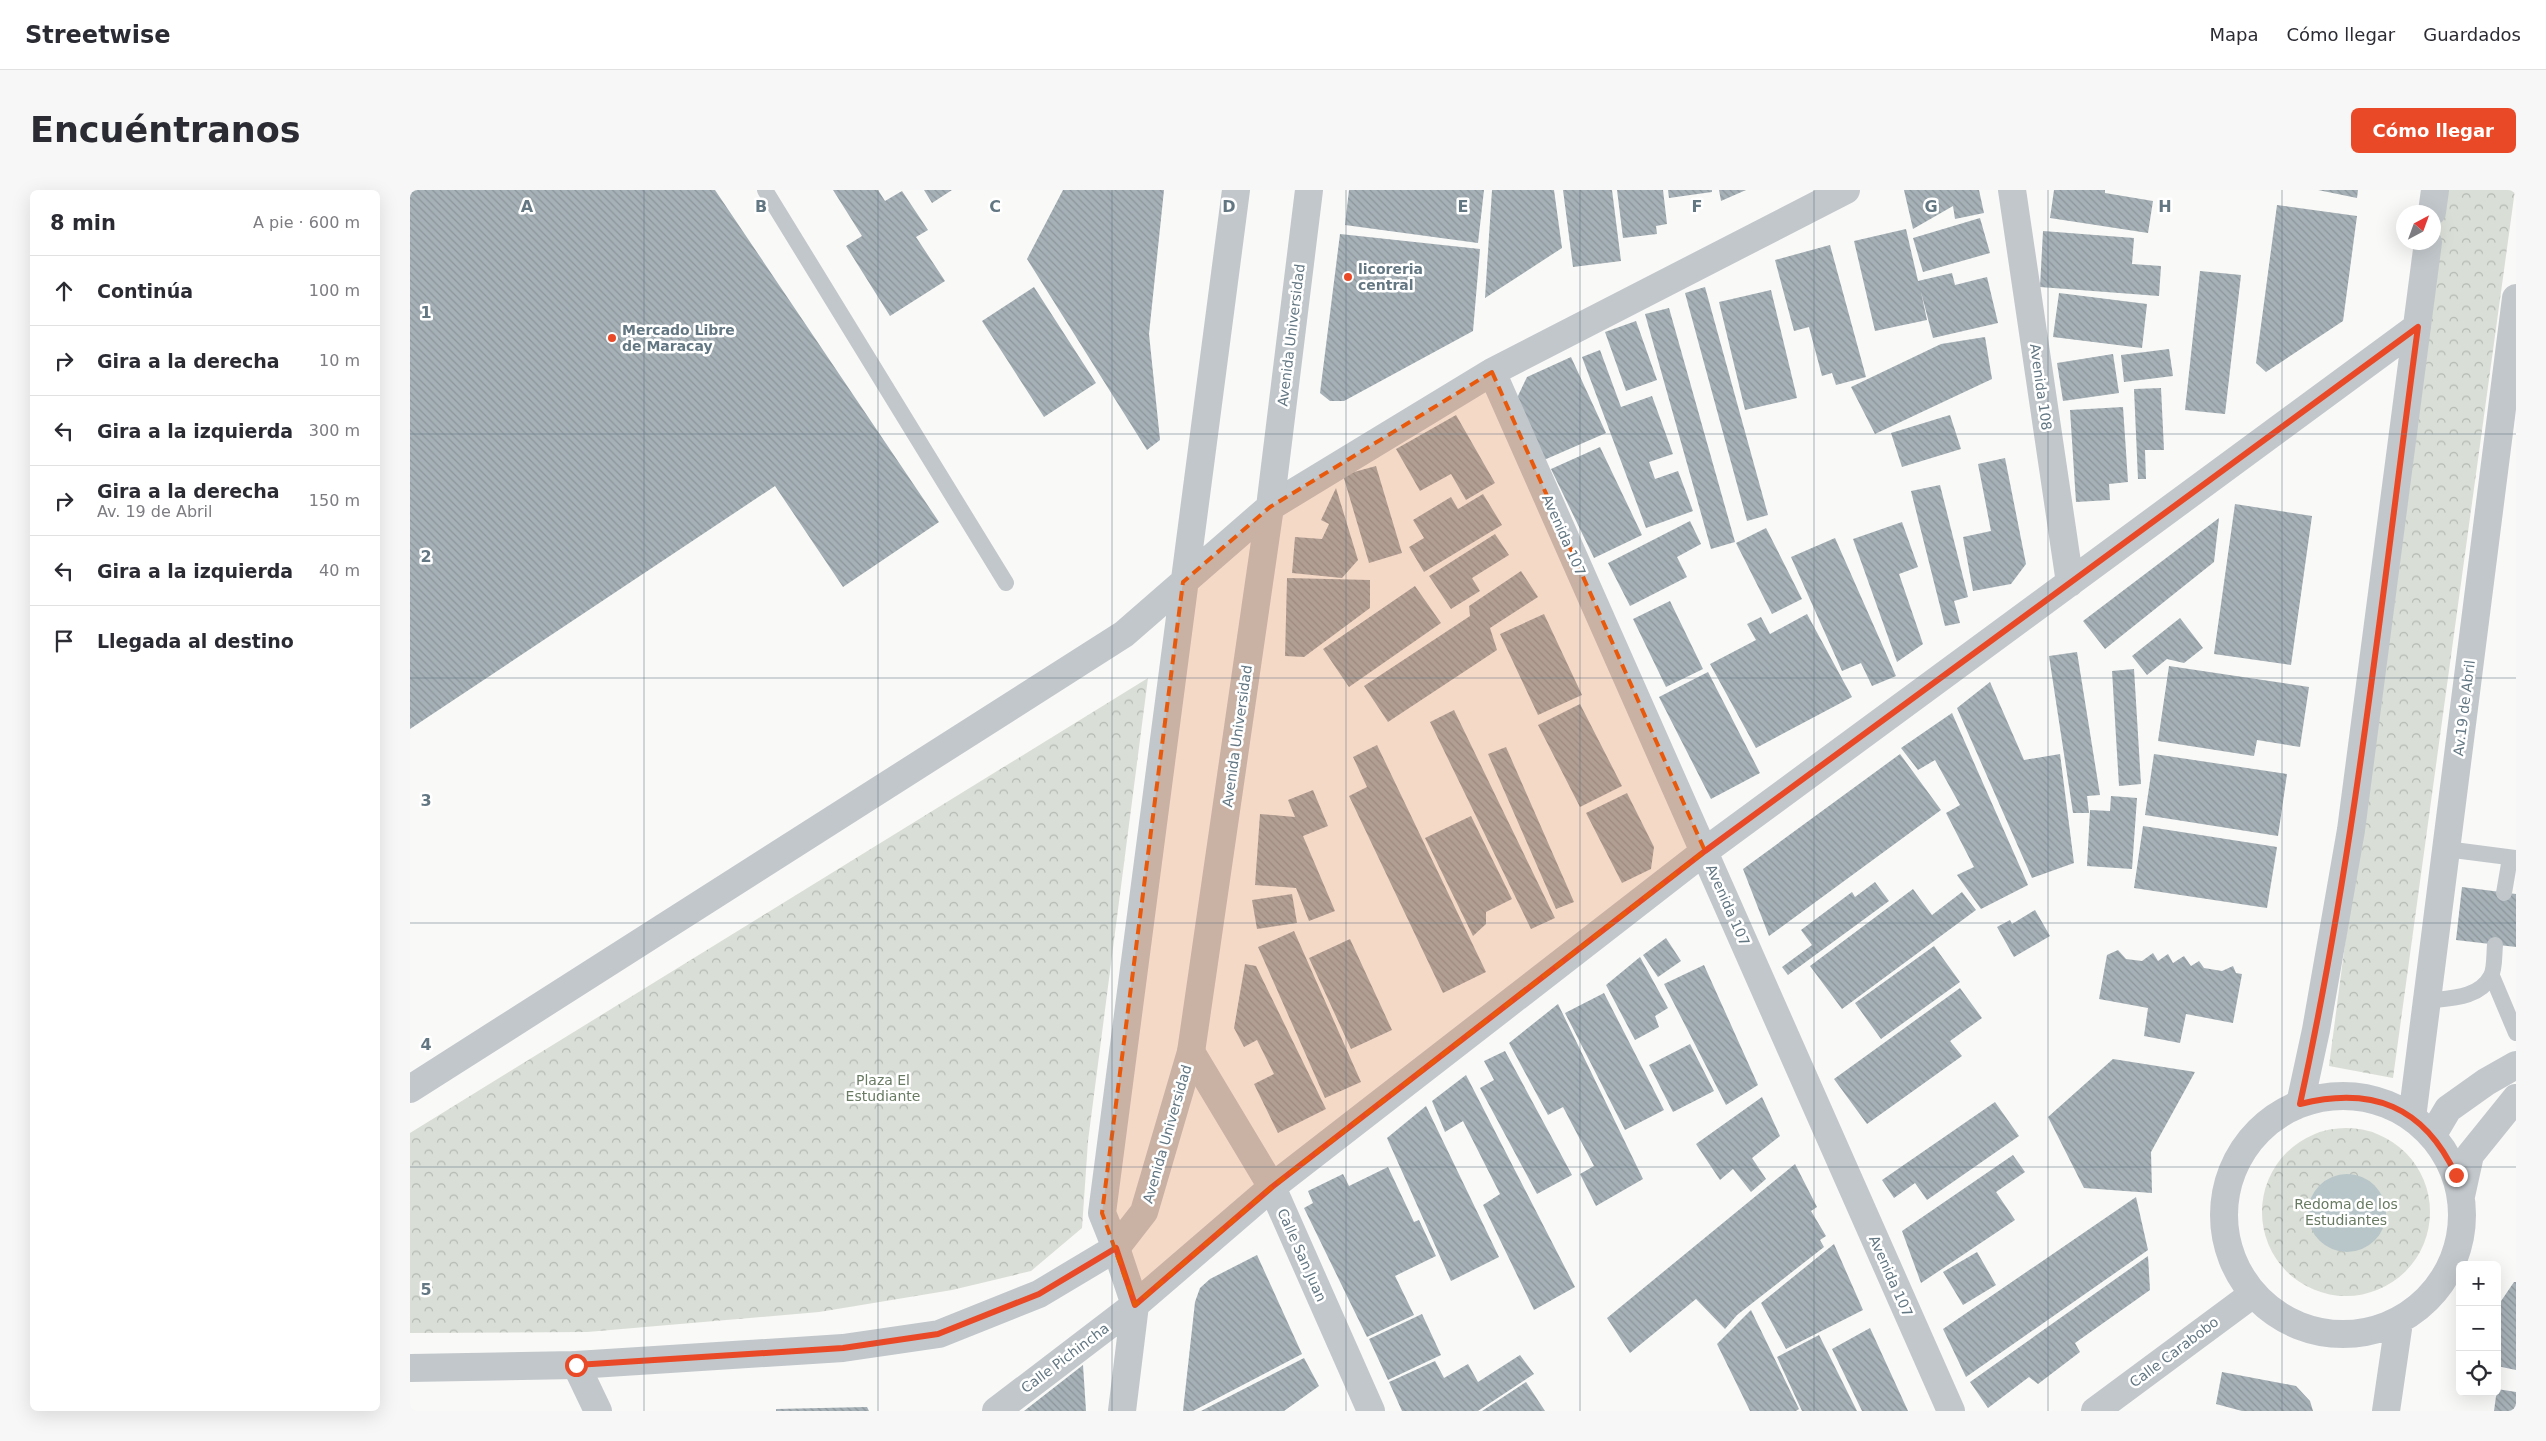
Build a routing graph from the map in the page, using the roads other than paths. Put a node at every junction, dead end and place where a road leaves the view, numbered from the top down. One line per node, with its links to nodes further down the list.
1 (765, 190): 15 (lane)
2 (1236, 190): 13 (street)
3 (1309, 190): 12 (street, Avenida Universidad)
4 (1846, 190): 11 (street)
5 (2012, 190): 14 (street, Avenida 108)
6 (2434, 190): 7 (street)
7 (2433, 205)
8 (2427, 250): 10 (street)
9 (2516, 298): 16 (street, Av.19 de Abril)
10 (2418, 327): 14 (street, Calle Pichincha); 28 (street)
11 (1492, 372): 12 (street); 17 (street, Avenida 107)
12 (1270, 506): 13 (street); 24 (street, Avenida Universidad)
13 (1183, 582): 26 (street); 33 (street)
14 (2070, 583): 17 (street, Calle Pichincha)
15 (1006, 584)
16 (2446, 850): 18 (lane); 22 (street, Av.19 de Abril)
17 (1705, 851): 31 (street, Calle Pichincha); 43 (street, Avenida 107)
18 (2513, 858): 19 (lane)
19 (2504, 893)
20 (2495, 945): 21 (lane)
21 (2492, 976): 22 (lane); 23 (lane)
22 (2426, 1001): 29 (street, Av.19 de Abril)
23 (2516, 1033)
24 (1191, 1052): 31 (street, Calle San Juan); 33 (street, Avenida Universidad)
25 (2516, 1064): 30 (street)
26 (410, 1089)
27 (2516, 1098): 32 (street)
28 (2300, 1104): 29 (street); 34 (street)
29 (2412, 1118): 30 (street)
30 (2432, 1136): 32 (street)
31 (1272, 1187): 35 (street, Calle Pichincha); 42 (street, Calle San Juan)
32 (2461, 1198): 36 (street)
33 (1116, 1248): 35 (street); 37 (street)
34 (2253, 1294): 36 (street); 44 (street, Calle Carabobo)
35 (1135, 1305): 40 (street, Calle Pichincha); 41 (street)
36 (2400, 1322): 45 (street)
37 (576, 1365): 38 (street); 39 (street)
38 (410, 1368)
39 (598, 1411)
40 (996, 1411)
41 (1122, 1411)
42 (1371, 1411)
43 (1951, 1411)
44 (2095, 1411)
45 (2386, 1411)

